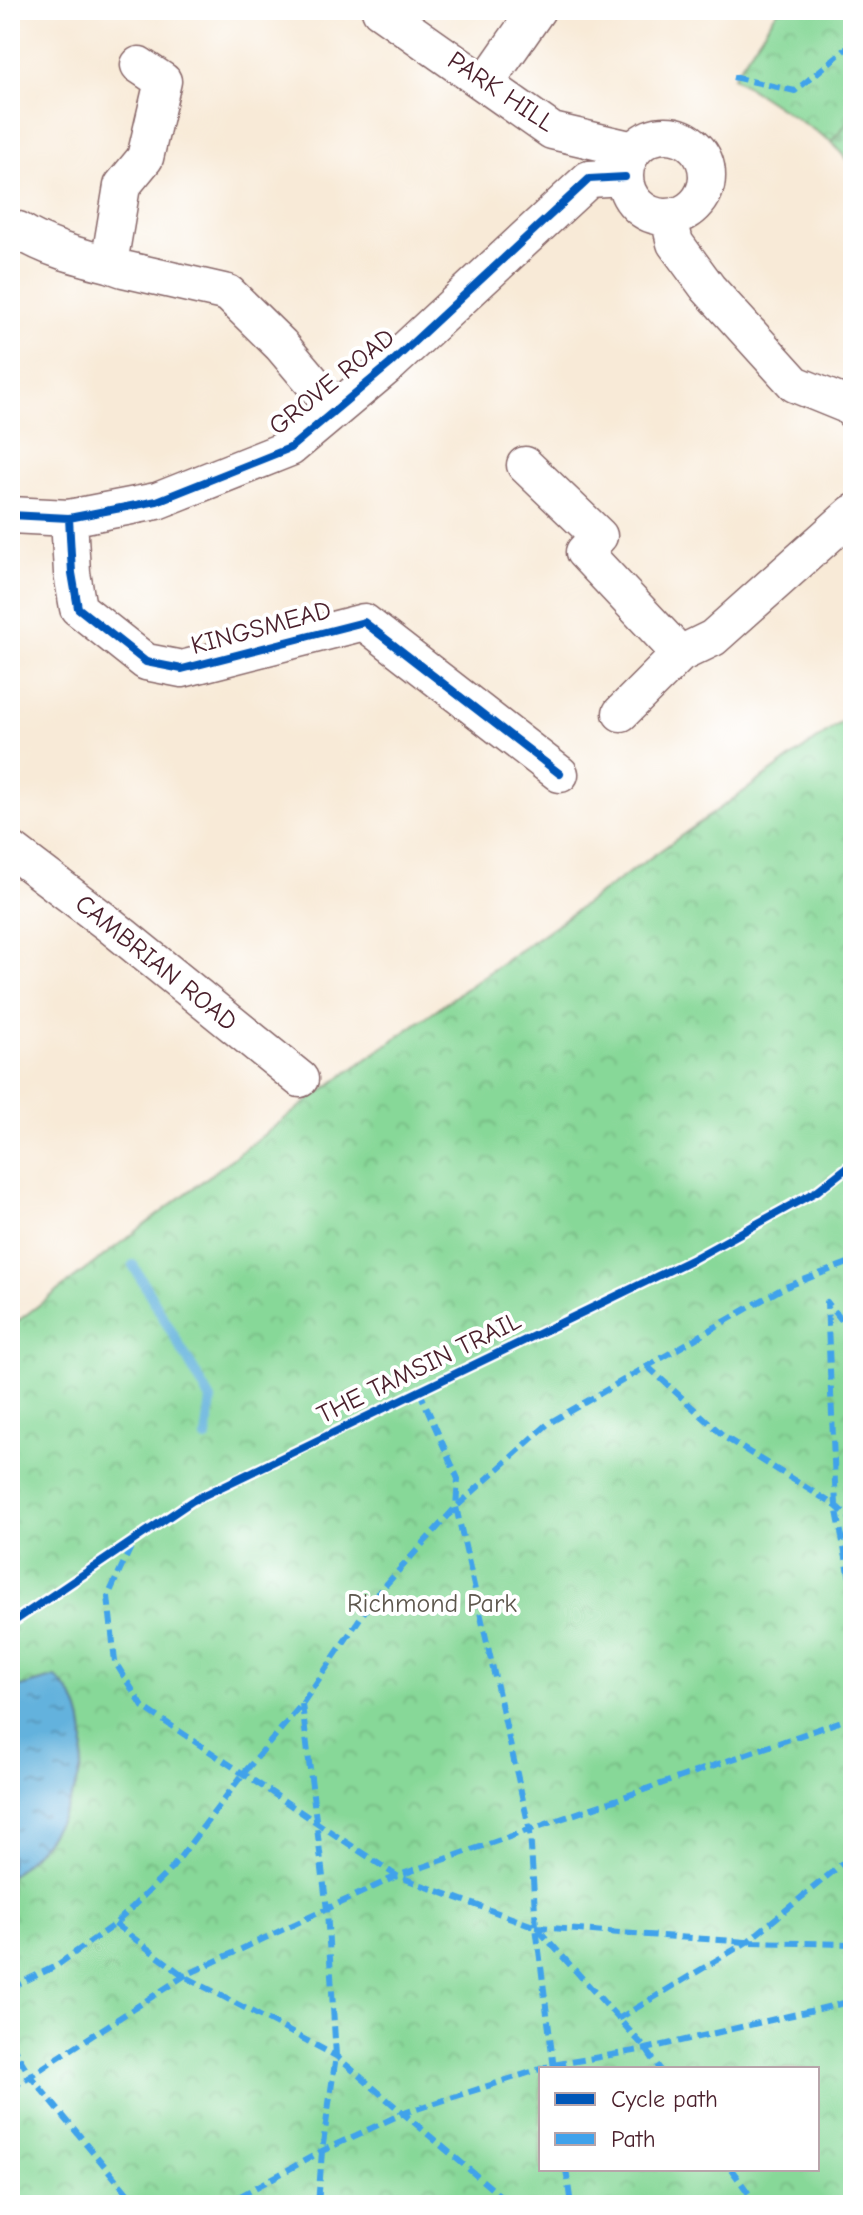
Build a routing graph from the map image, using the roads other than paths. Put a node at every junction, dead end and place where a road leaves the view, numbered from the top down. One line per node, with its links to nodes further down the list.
1 (380, 10): 4 (street, PARK HILL)
2 (537, 10): 4 (street)
3 (139, 65): 8 (street)
4 (486, 83): 5 (street, PARK HILL)
5 (630, 164): 6 (street); 6 (street); 9 (street, GROVE ROAD)
6 (669, 218): 10 (street)
7 (18, 230): 8 (street)
8 (109, 264): 9 (street)
9 (335, 409): 14 (street, GROVE ROAD)
10 (853, 411)
11 (525, 465): 15 (street)
12 (853, 513): 15 (street)
13 (10, 515): 14 (street, GROVE ROAD)
14 (69, 518): 17 (street, KINGSMEAD)
15 (680, 654): 16 (street)
16 (621, 713)
17 (560, 774)
18 (10, 849): 19 (street, CAMBRIAN ROAD)
19 (300, 1079)

